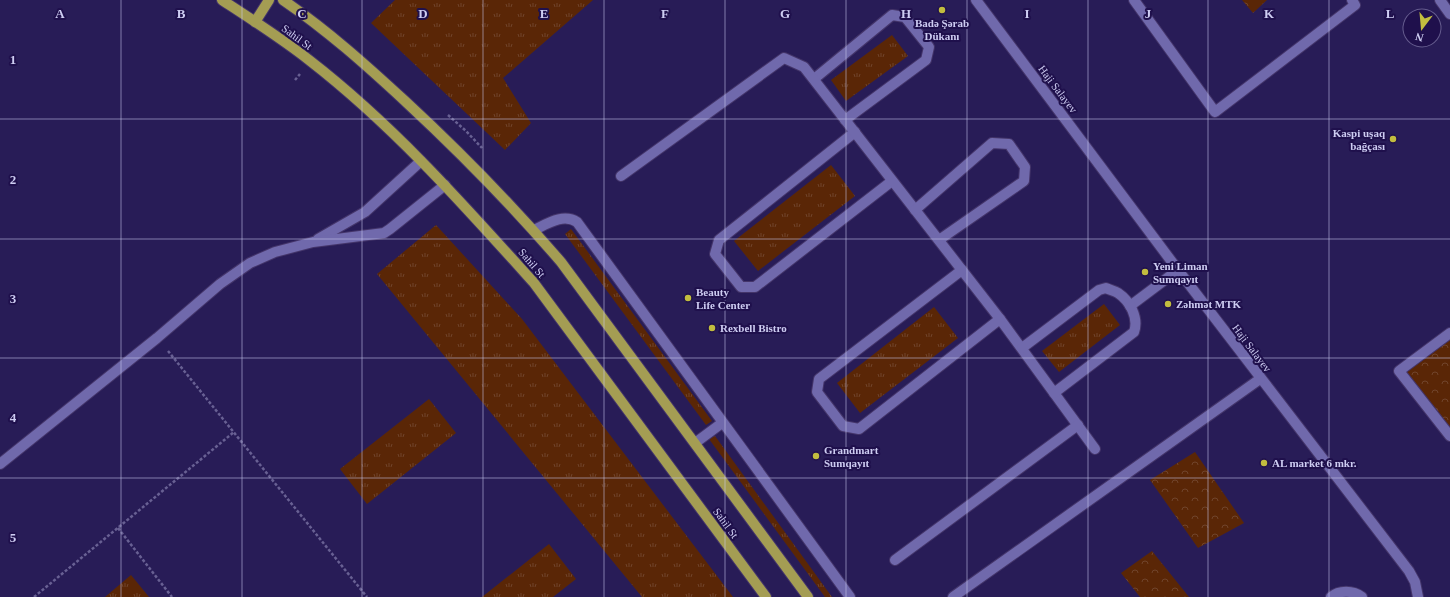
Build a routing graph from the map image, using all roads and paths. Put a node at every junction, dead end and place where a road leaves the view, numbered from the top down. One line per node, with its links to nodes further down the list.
1 (222, 0): 9 (main road, Sahil St)
2 (269, 0): 9 (main road)
3 (283, 0): 18 (main road, Sahil St)
4 (976, 0): 22 (street, Haji Salayev)
5 (1134, 0): 7 (street)
6 (1440, 0): 8 (street)
7 (1357, 2)
8 (1450, 14)
9 (255, 22): 13 (main road, Sahil St)
10 (814, 79): 11 (street); 11 (street); 14 (street)
11 (845, 120): 12 (street)
12 (855, 132): 15 (street); 15 (street)
13 (421, 161): 16 (main road, Sahil St); 20 (street)
14 (620, 176)
15 (892, 181): 17 (street)
16 (445, 184): 20 (street); 42 (main road, Sahil St)
17 (915, 210): 19 (street); 19 (street)
18 (534, 230): 30 (street); 34 (main road, Sahil St)
19 (939, 240): 21 (street)
20 (313, 242): 26 (street)
21 (962, 270): 24 (street); 24 (street)
22 (1178, 270): 23 (street); 28 (street, Haji Salayev)
23 (1130, 306): 27 (street); 29 (street)
24 (1000, 319): 27 (street)
25 (1450, 333): 33 (street)
26 (157, 338): 32 (path); 36 (street)
27 (1022, 348): 29 (street)
28 (1260, 379): 45 (street); 48 (street, Haji Salayev)
29 (1054, 392): 31 (street)
30 (722, 423): 34 (street); 44 (street)
31 (1078, 424): 35 (street); 38 (street)
32 (234, 432): 37 (path); 41 (path)
33 (1450, 436)
34 (695, 443): 43 (main road, Sahil St)
35 (1095, 449)
36 (0, 464)
37 (118, 528): 39 (path); 40 (path)
38 (895, 560)
39 (34, 597)
40 (172, 597)
41 (367, 597)
42 (766, 597)
43 (808, 597)
44 (850, 597)
45 (953, 597)
46 (1331, 597): 47 (street)
47 (1362, 597)
48 (1418, 597)

